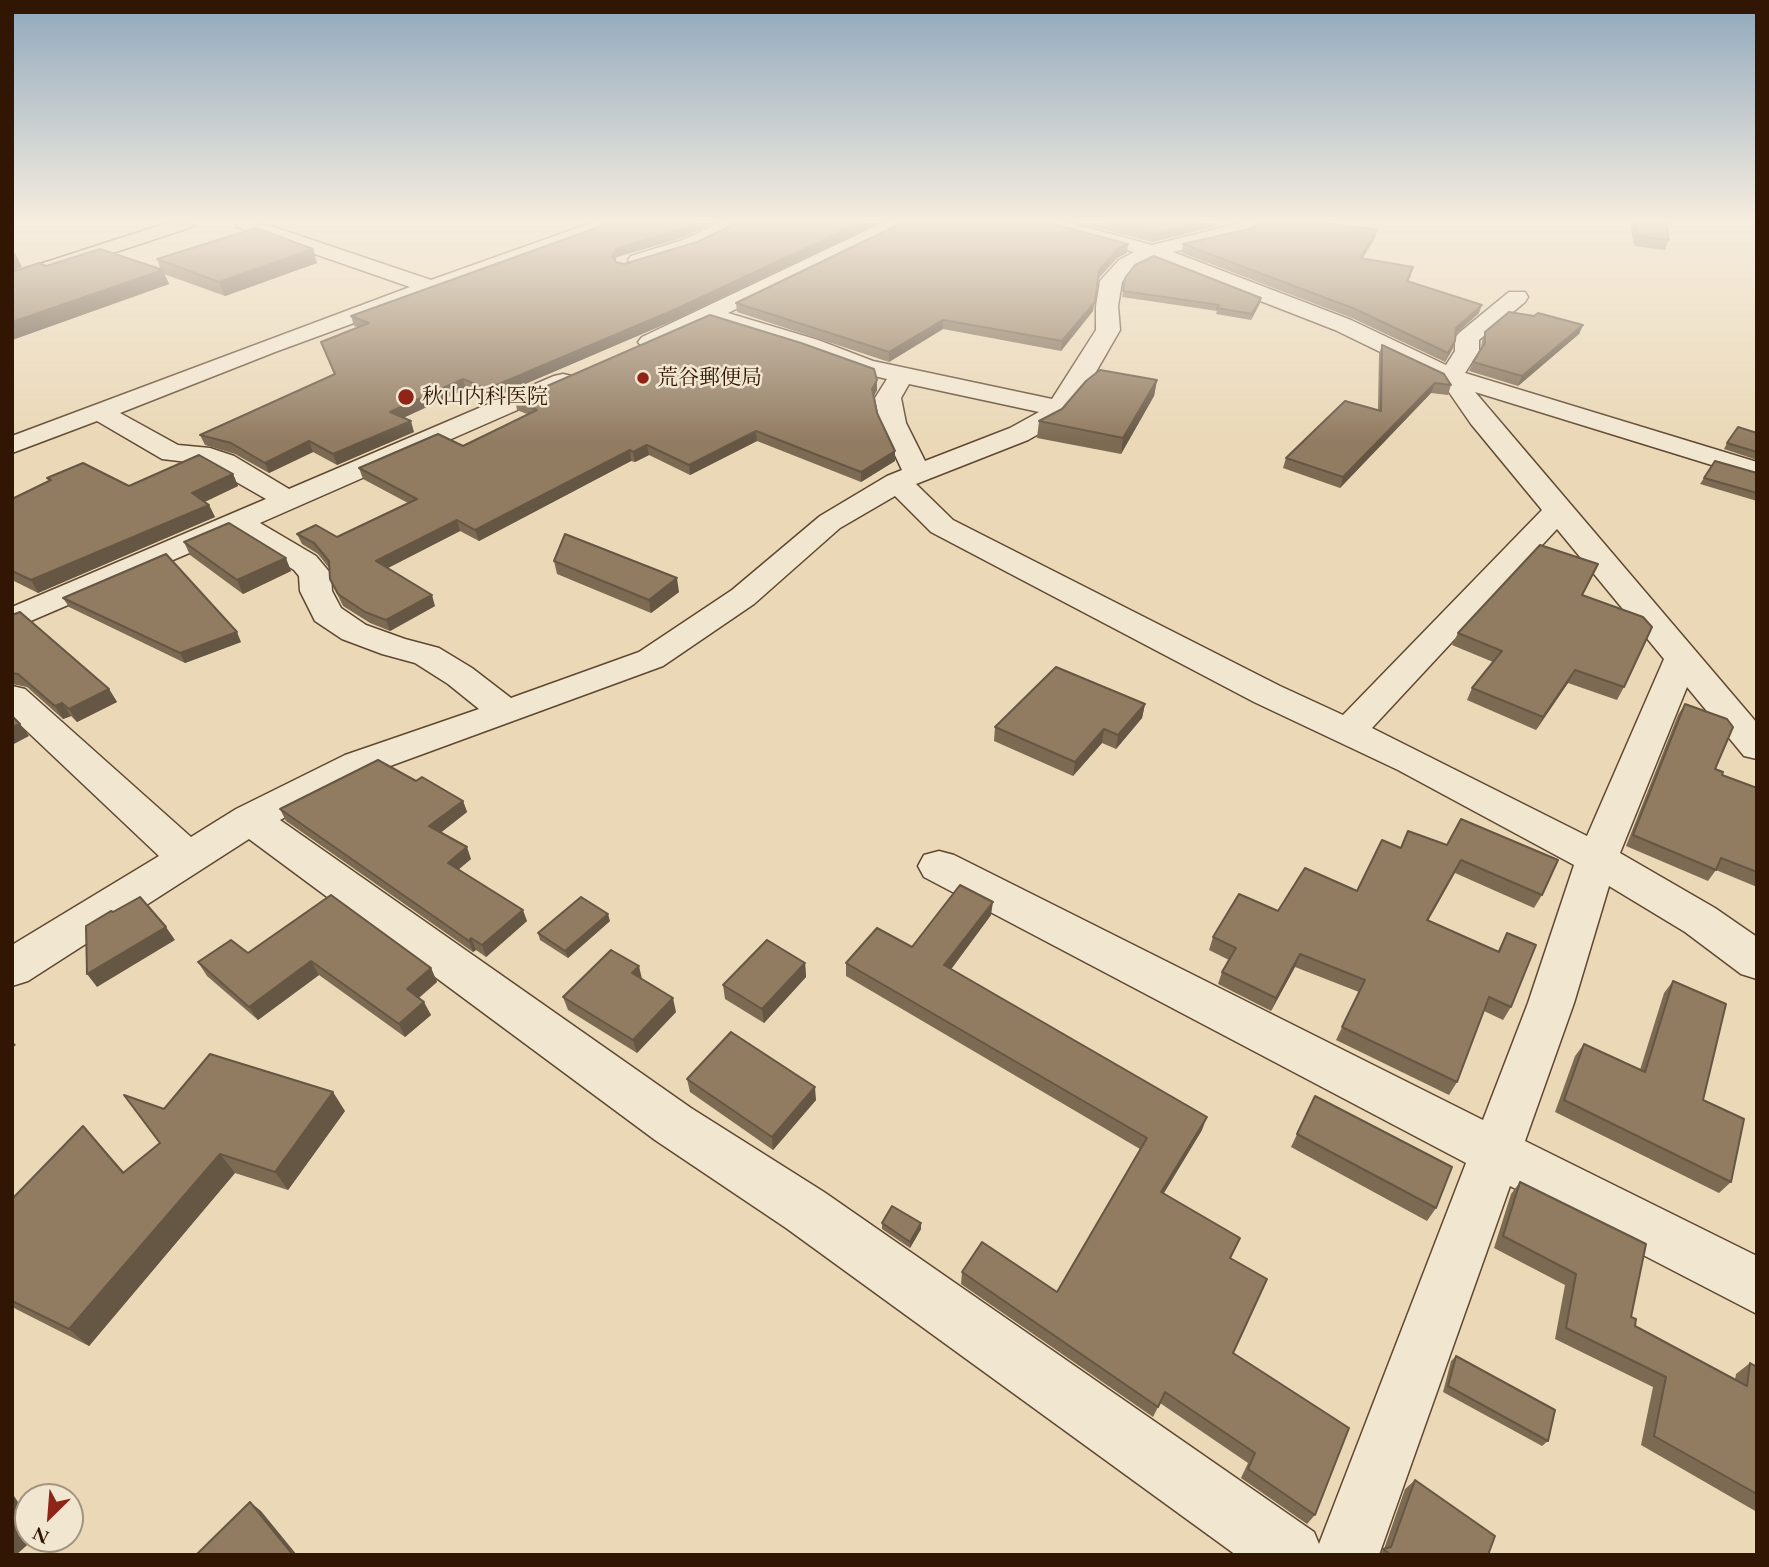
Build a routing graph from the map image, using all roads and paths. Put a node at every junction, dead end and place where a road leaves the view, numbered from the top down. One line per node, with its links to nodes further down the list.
1 (406, 296): 12 (street)
2 (749, 296): 6 (street)
3 (1109, 296): 11 (street)
4 (1268, 296): 10 (street)
5 (1517, 298): 10 (street)
6 (711, 315): 7 (street); 9 (street)
7 (624, 354)
8 (587, 370): 16 (street)
9 (901, 376): 11 (street); 15 (street)
10 (1451, 377): 14 (street); 17 (street)
11 (1056, 408): 15 (street)
12 (98, 411): 13 (street); 16 (street)
13 (19, 436)
14 (1757, 471)
15 (908, 478): 22 (street); 23 (street)
16 (288, 500): 18 (street)
17 (1558, 511): 20 (street); 23 (street)
18 (238, 522): 19 (street); 22 (street)
19 (12, 619)
20 (1682, 658): 24 (street); 27 (street)
21 (12, 697): 26 (street)
22 (506, 713): 25 (street)
23 (1348, 732): 27 (street)
24 (1757, 747)
25 (250, 819): 26 (street); 33 (street)
26 (189, 859): 30 (street)
27 (1597, 859): 29 (street); 31 (street)
28 (939, 866): 31 (street)
29 (1757, 961)
30 (12, 968)
31 (1495, 1153): 32 (street); 34 (street)
32 (1757, 1286)
33 (1291, 1555)
34 (1347, 1555)

